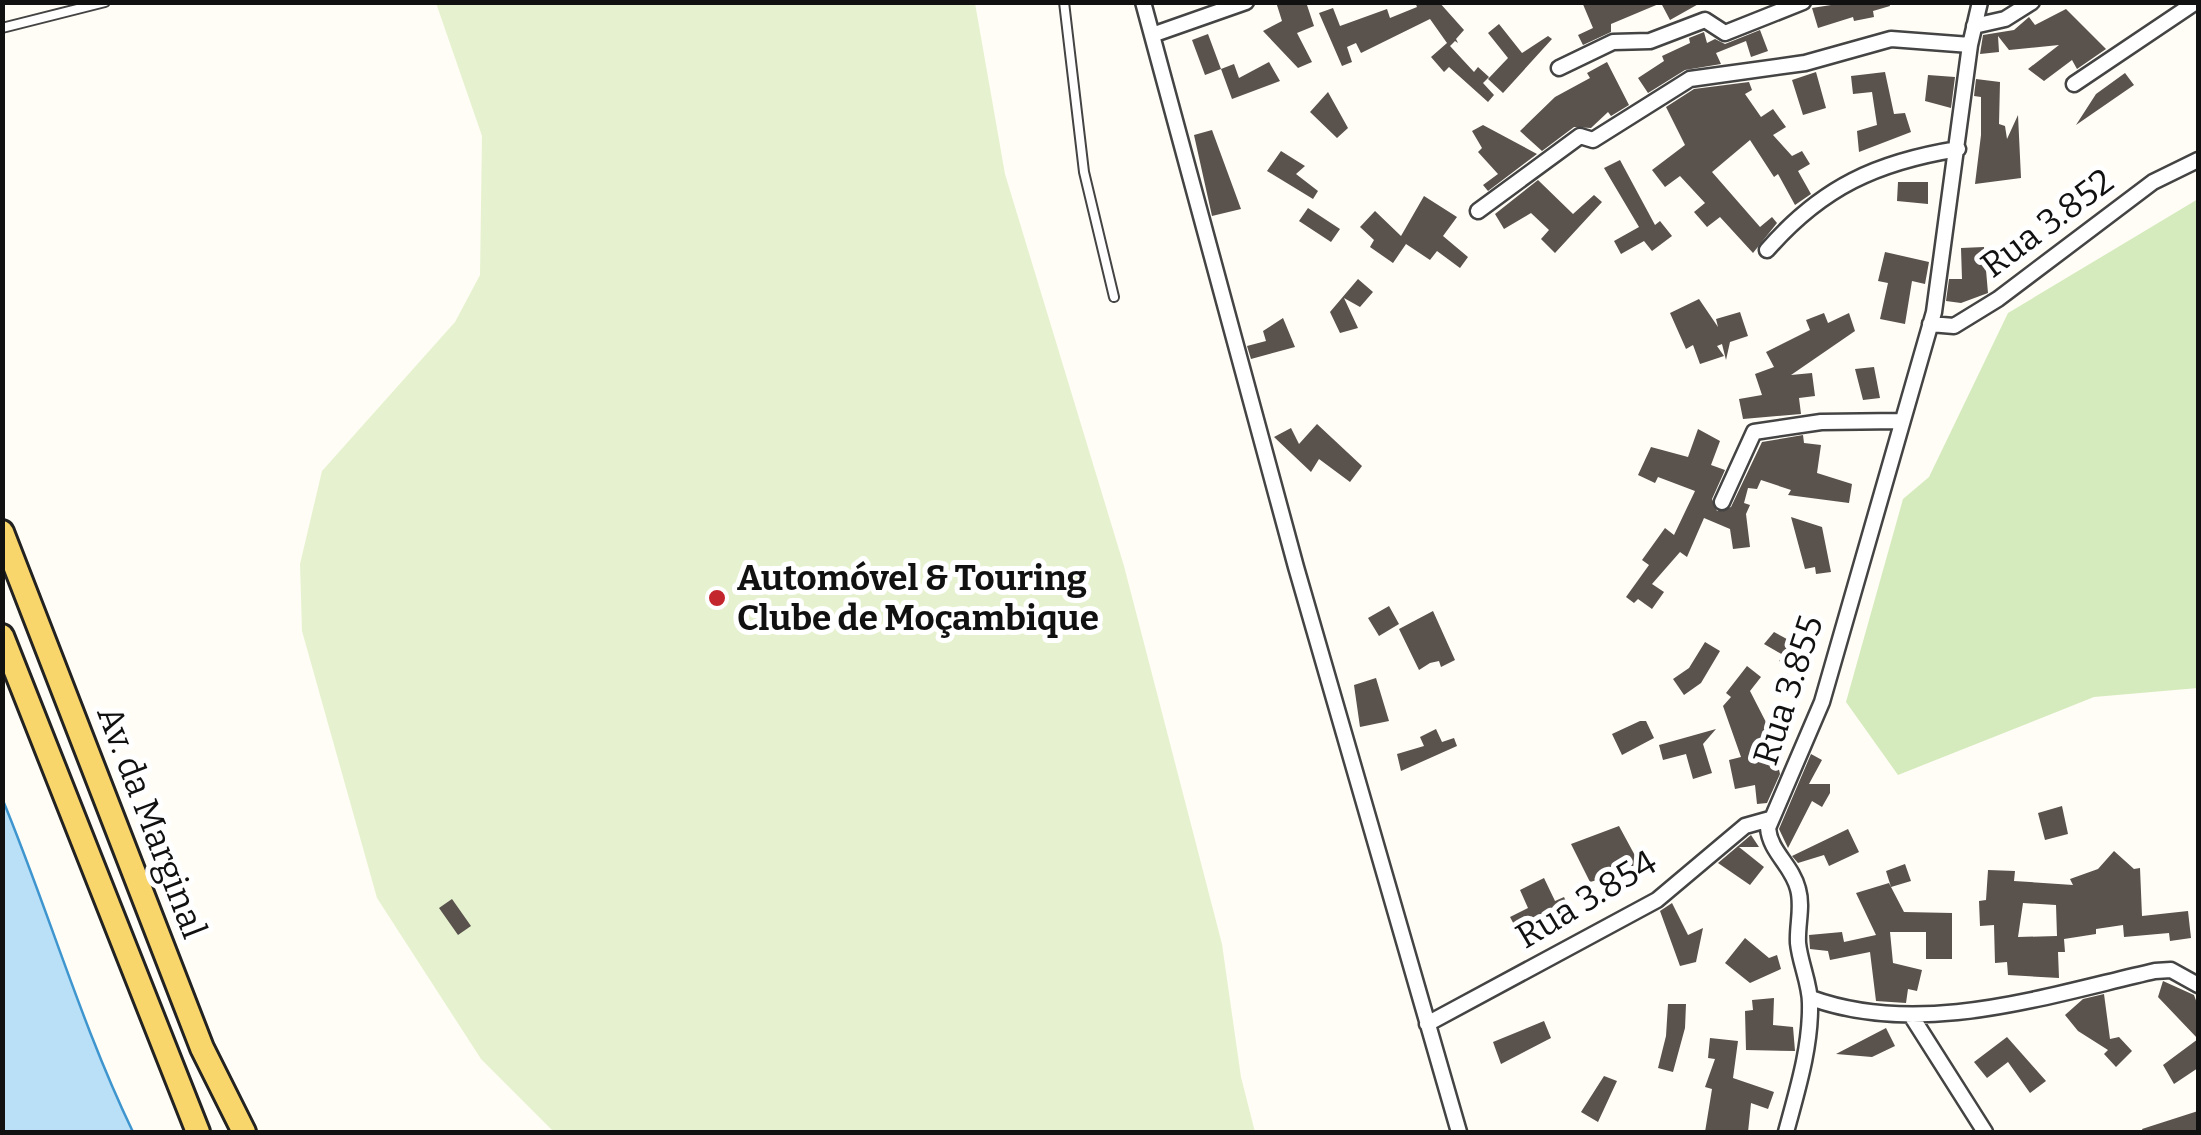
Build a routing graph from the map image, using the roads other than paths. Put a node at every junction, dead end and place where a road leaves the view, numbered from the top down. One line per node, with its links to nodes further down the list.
1 (105, 2): 10 (lane)
2 (1064, 2): 19 (lane)
3 (1143, 2): 11 (street)
4 (1246, 2): 11 (street)
5 (1804, 2): 13 (street)
6 (1980, 2): 9 (street, Rua 3.855)
7 (2032, 2): 9 (street)
8 (2196, 2): 14 (street)
9 (1974, 26): 12 (street, Rua 3.855)
10 (2, 28)
11 (1152, 35): 29 (street)
12 (1970, 45): 15 (street, Rua 3.855); 17 (street)
13 (1559, 68)
14 (2074, 84)
15 (1958, 149): 18 (street); 20 (street, Rua 3.855)
16 (2198, 160): 20 (street, Rua 3.852)
17 (1478, 211)
18 (1767, 250)
19 (1114, 297)
20 (1930, 324): 21 (street, Rua 3.855)
21 (1900, 421): 22 (street); 25 (street, Rua 3.855)
22 (1722, 502)
23 (2, 532): 31 (main road, Av. da Marginal)
24 (2, 636): 30 (main road, Av. da Marginal)
25 (1770, 819): 27 (street, Rua 3.855); 29 (street, Rua 3.854)
26 (2198, 985): 28 (street)
27 (1811, 998): 28 (street); 33 (street)
28 (1912, 1018): 34 (street)
29 (1426, 1024): 32 (street)
30 (198, 1132)
31 (244, 1132)
32 (1459, 1132)
33 (1786, 1132)
34 (1986, 1132)

